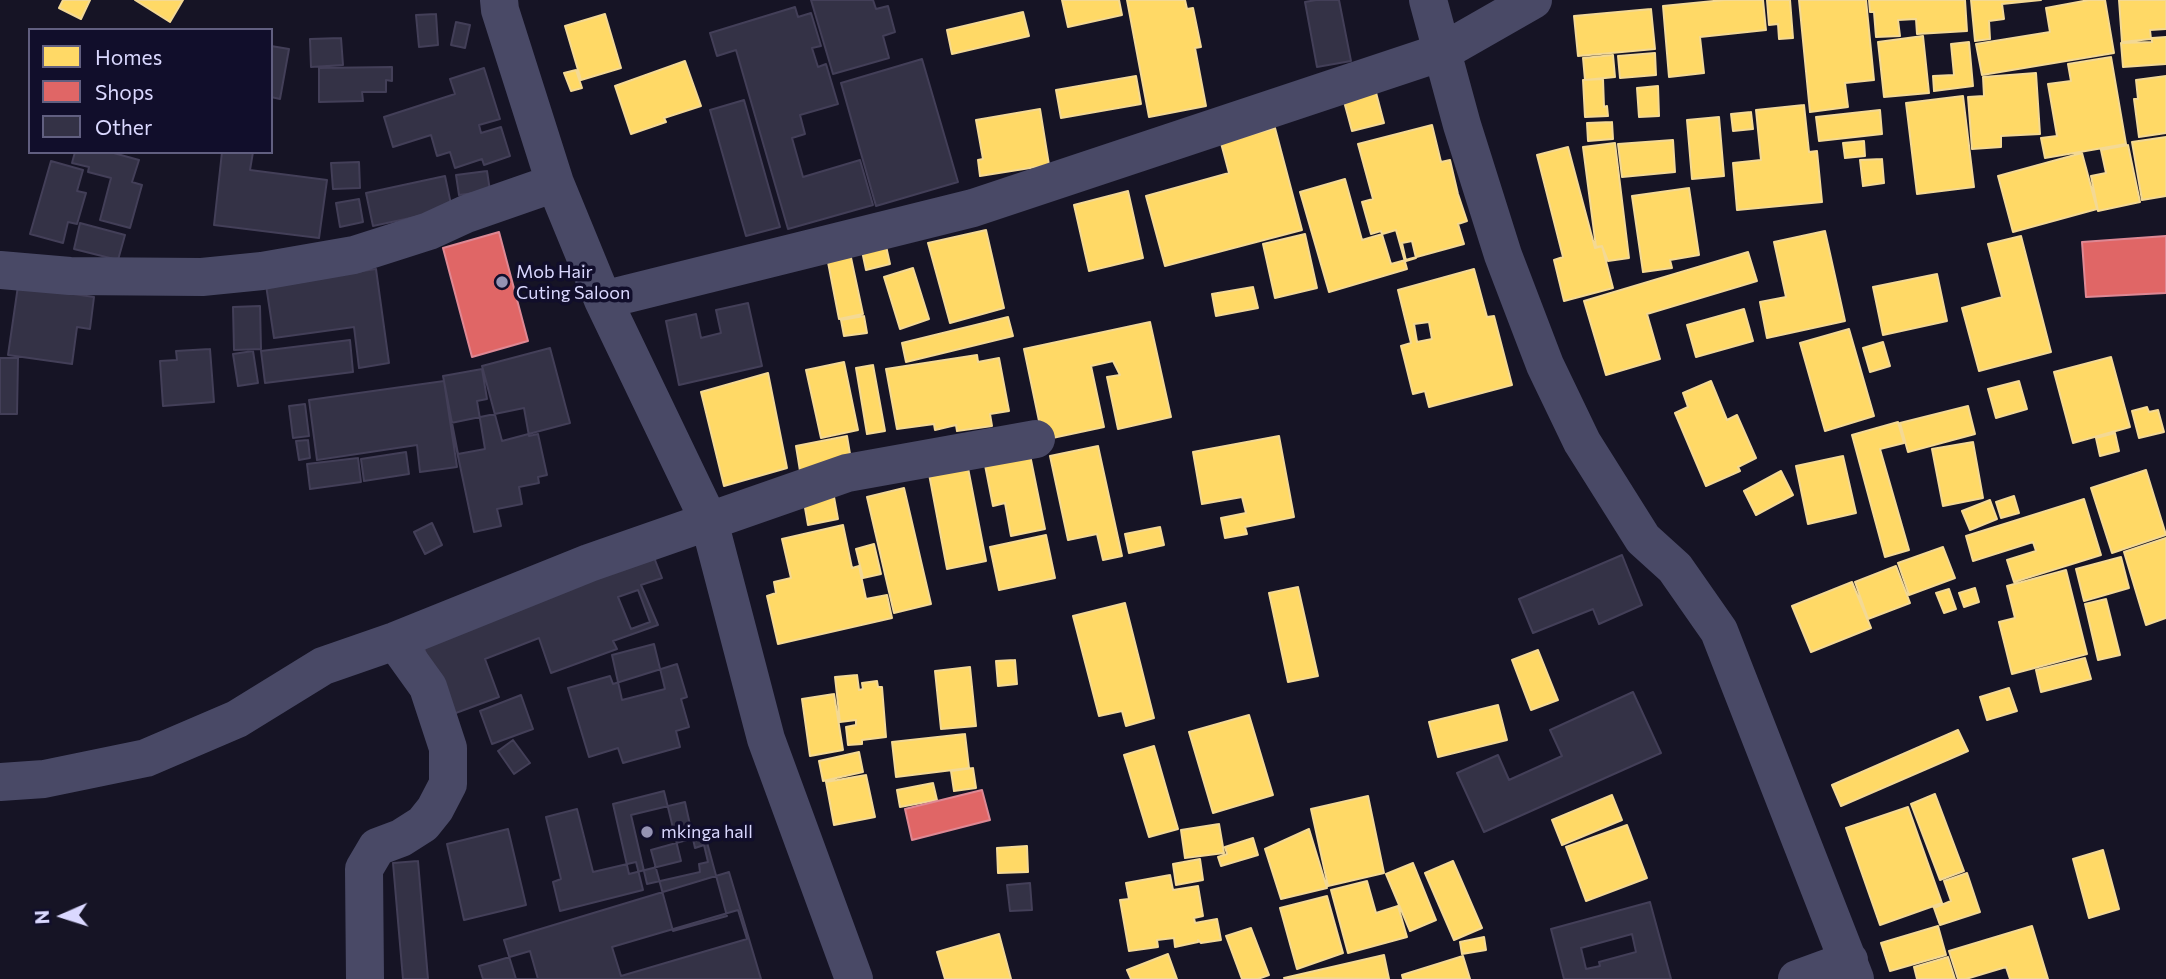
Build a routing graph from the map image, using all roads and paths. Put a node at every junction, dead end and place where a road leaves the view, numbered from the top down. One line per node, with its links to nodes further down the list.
1 (499, 0): 5 (street)
2 (1428, 0): 4 (street)
3 (1533, 0): 4 (street)
4 (1442, 52): 7 (street); 12 (street)
5 (555, 183): 6 (street); 7 (street)
6 (0, 270)
7 (603, 300): 9 (street)
8 (1036, 439): 9 (street)
9 (709, 522): 10 (street); 14 (street)
10 (395, 641): 11 (street); 13 (street)
11 (0, 782)
12 (1852, 970): 15 (street)
13 (365, 979)
14 (854, 979)
15 (1797, 979)

